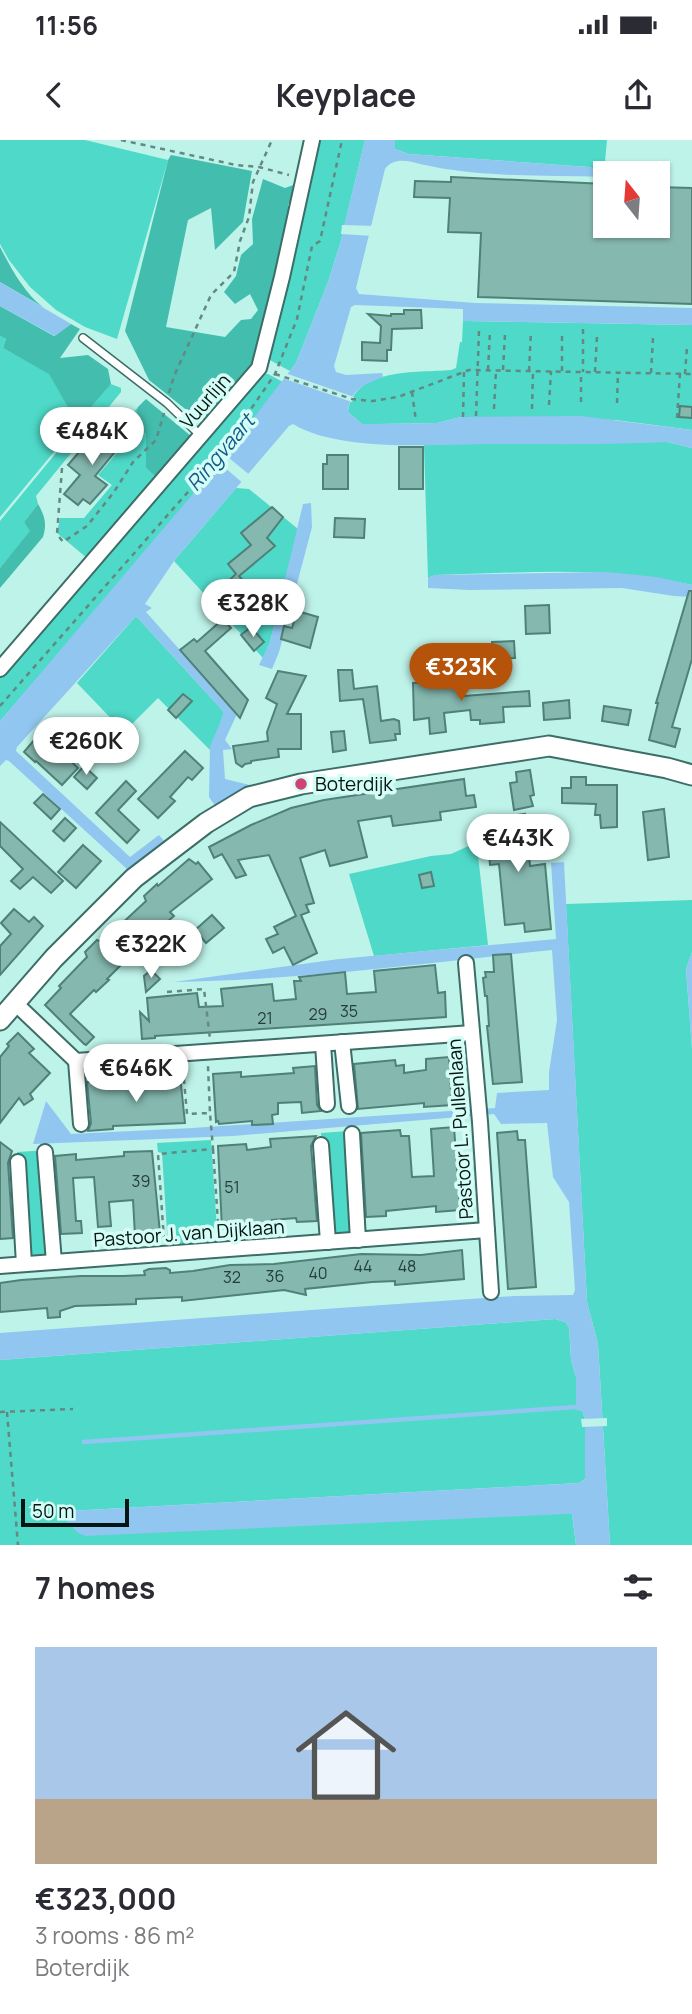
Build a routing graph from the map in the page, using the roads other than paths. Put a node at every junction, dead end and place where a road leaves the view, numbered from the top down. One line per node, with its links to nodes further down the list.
1 (312, 140): 3 (street, Vuurlijn)
2 (83, 338): 3 (lane)
3 (200, 435): 4 (street, Vuurlijn)
4 (0, 669)
5 (692, 775): 7 (street)
6 (466, 963): 9 (street, Pastoor L. Pullenlaan)
7 (15, 1003): 8 (street); 12 (street)
8 (0, 1020)
9 (472, 1033): 10 (street); 20 (street, Pastoor L. Pullenlaan)
10 (342, 1042): 11 (street); 14 (street)
11 (323, 1044): 12 (street); 13 (street)
12 (76, 1061): 15 (street)
13 (327, 1104)
14 (349, 1106)
15 (81, 1124)
16 (352, 1134): 21 (street)
17 (321, 1145): 22 (street)
18 (45, 1152): 23 (street)
19 (18, 1162): 24 (street)
20 (487, 1230): 21 (street, Pastoor J. van Dijklaan); 26 (street, Pastoor L. Pullenlaan)
21 (358, 1240): 22 (street, Pastoor J. van Dijklaan)
22 (328, 1242): 23 (street, Pastoor J. van Dijklaan)
23 (54, 1262): 24 (street, Pastoor J. van Dijklaan)
24 (24, 1264): 25 (street, Pastoor J. van Dijklaan)
25 (0, 1266)
26 (491, 1292)

